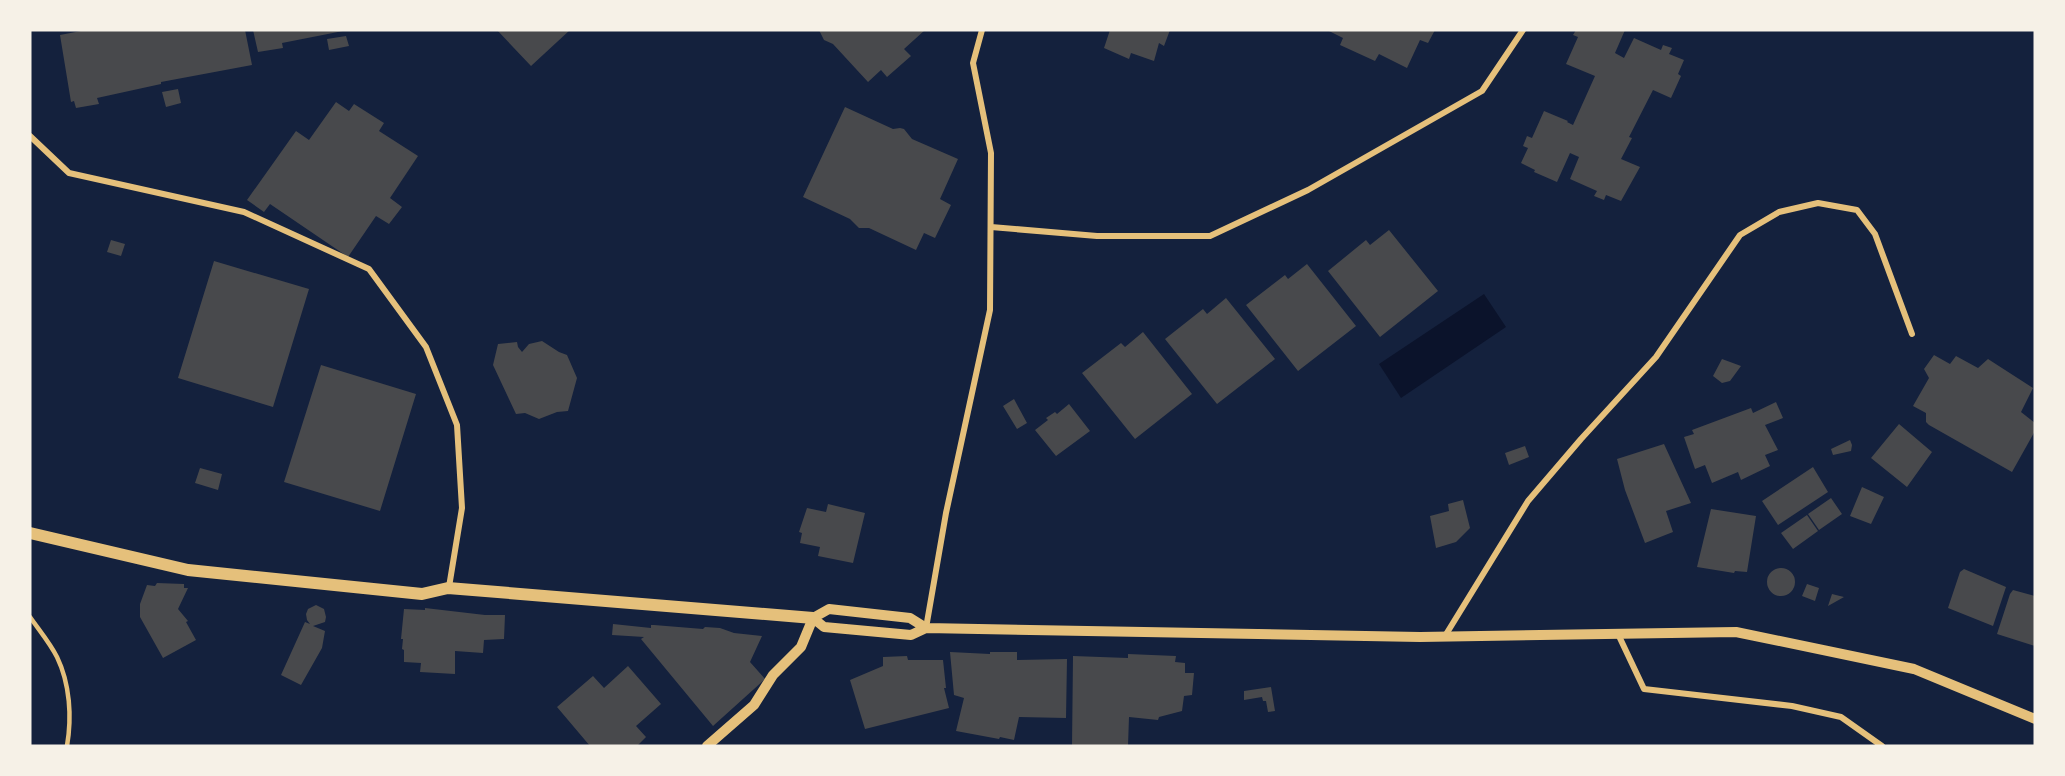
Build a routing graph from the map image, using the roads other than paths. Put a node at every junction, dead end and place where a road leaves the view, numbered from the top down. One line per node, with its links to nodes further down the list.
1 (982, 30): 4 (street)
2 (1523, 30): 4 (street)
3 (30, 136): 7 (street)
4 (991, 227): 10 (street)
5 (1912, 334): 12 (street)
6 (30, 534): 7 (main road)
7 (448, 588): 9 (main road)
8 (30, 617): 14 (lane)
9 (813, 618): 10 (street); 10 (street); 15 (street)
10 (926, 628): 12 (street)
11 (1618, 634): 12 (street); 13 (street); 16 (street)
12 (1445, 636)
13 (2035, 719)
14 (67, 746)
15 (707, 746)
16 (1882, 746)

